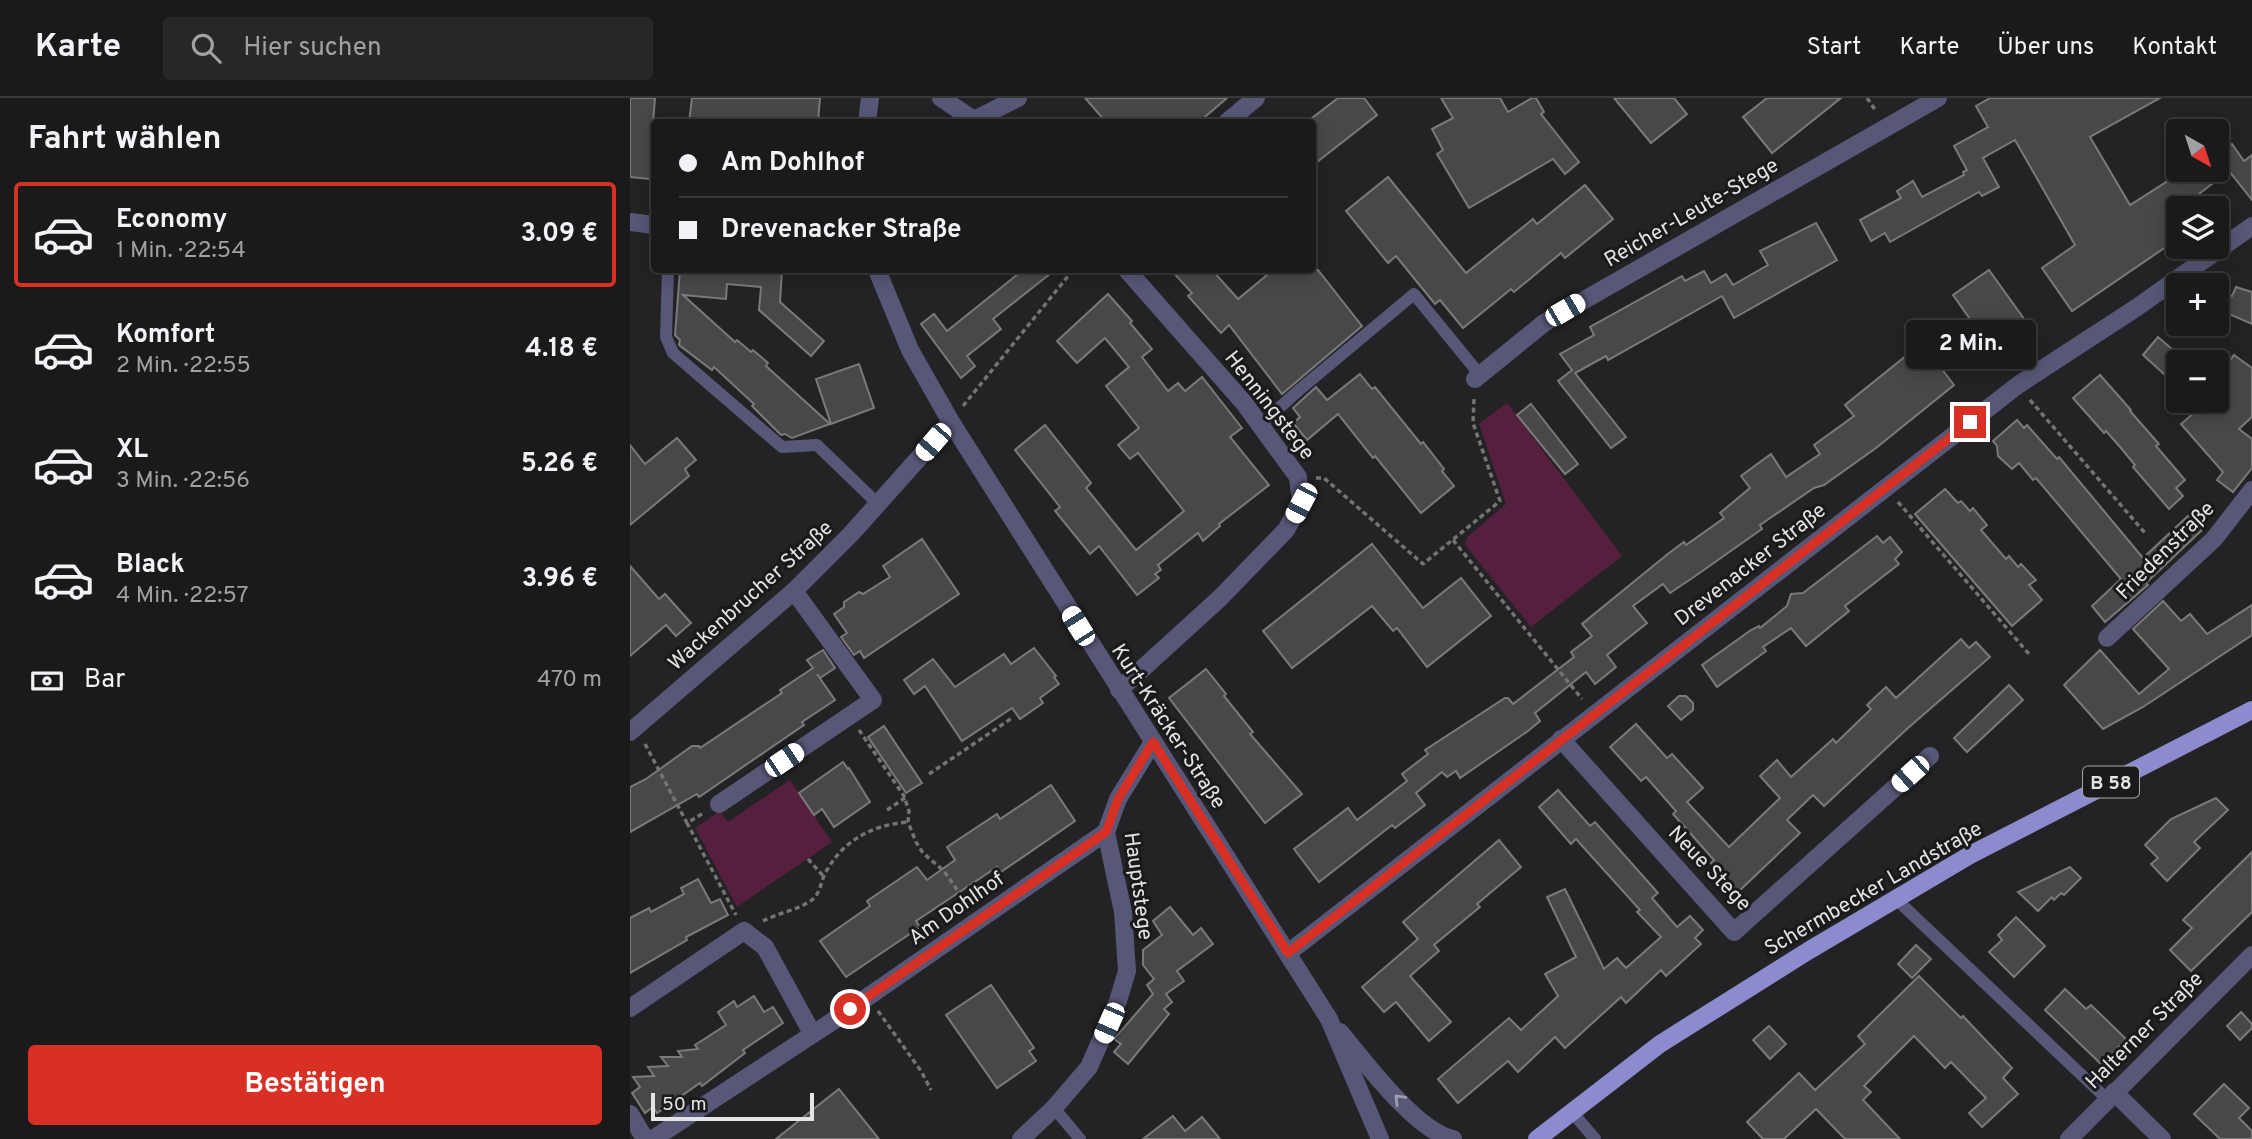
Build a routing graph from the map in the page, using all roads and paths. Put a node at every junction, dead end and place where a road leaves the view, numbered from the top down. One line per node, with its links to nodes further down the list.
1 (870, 98): 6 (street)
2 (941, 98): 7 (street)
3 (1018, 98): 8 (street)
4 (1256, 98): 9 (street)
5 (1938, 98): 17 (street, Reicher-Leute-Stege)
6 (867, 119)
7 (973, 119)
8 (980, 119)
9 (1231, 119)
10 (630, 222): 11 (street)
11 (651, 225)
12 (2252, 226): 18 (street, Drevenacker Straße)
13 (668, 273): 24 (lane)
14 (878, 273): 19 (street, Kurt-Kräcker-Straße)
15 (1071, 273): 19 (path)
16 (1130, 273): 20 (street, Henningstege)
17 (1477, 377): 20 (lane); 26 (path)
18 (2018, 385): 22 (street, Drevenacker Straße); 25 (path)
19 (951, 422): 24 (street, Wackenbrucher Straße); 30 (street, Kurt-Kräcker-Straße)
20 (1260, 425): 21 (street, Henningstege)
21 (1298, 477): 26 (path); 30 (street, Henningstege)
22 (1885, 488): 29 (path); 32 (street, Drevenacker Straße)
23 (2252, 490): 28 (street, Friedenstraße)
24 (878, 504): 27 (street, Wackenbrucher Straße)
25 (2145, 533)
26 (1453, 540): 32 (path)
27 (794, 591): 33 (street); 35 (street, Wackenbrucher Straße)
28 (2107, 638)
29 (2029, 654)
30 (1119, 690): 37 (street, Kurt-Kräcker-Straße)
31 (2252, 710): 48 (main road, Schermbecker Landstraße / B 58)
32 (1594, 714): 36 (street, Drevenacker Straße)
33 (849, 716): 40 (path); 41 (street)
34 (1012, 718): 39 (path)
35 (633, 729): 44 (path)
36 (1561, 739): 38 (street, Neue Stege); 51 (street, Drevenacker Straße)
37 (1153, 742): 45 (street, Hauptstege); 51 (street, Kurt-Kräcker-Straße)
38 (1930, 756)
39 (929, 774)
40 (905, 798): 42 (path); 43 (path)
41 (719, 804): 44 (path)
42 (887, 810)
43 (908, 822): 47 (path); 49 (path)
44 (687, 823): 50 (path)
45 (1106, 832): 49 (street, Am Dohlhof); 59 (street, Hauptstege)
46 (808, 859): 47 (path)
47 (824, 877): 50 (path)
48 (1896, 899): 58 (lane); 60 (main road, Schermbecker Landstraße)
49 (978, 920): 53 (street, Am Dohlhof)
50 (748, 934): 54 (street); 56 (street)
51 (1288, 953): 55 (street, Kurt-Kräcker-Straße)
52 (2252, 955): 58 (street, Halterner Straße)
53 (868, 996): 56 (street, Am Dohlhof); 57 (path)
54 (630, 1008)
55 (1329, 1020): 66 (street, Kurt-Kräcker-Straße); 67 (street, Kurt-Kräcker-Straße, one-way to 55)
56 (812, 1033): 63 (street, Am Dohlhof)
57 (931, 1090)
58 (2110, 1095): 70 (street, Halterner Straße); 71 (street)
59 (1054, 1108): 64 (street, Hauptstege); 65 (lane)
60 (1572, 1112): 68 (main road, Schermbecker Landstraße); 69 (lane)
61 (630, 1114): 62 (street)
62 (645, 1139)
63 (653, 1139)
64 (1021, 1139)
65 (1080, 1139)
66 (1380, 1139)
67 (1453, 1139)
68 (1537, 1139)
69 (1595, 1139)
70 (2069, 1139)
71 (2162, 1139)

